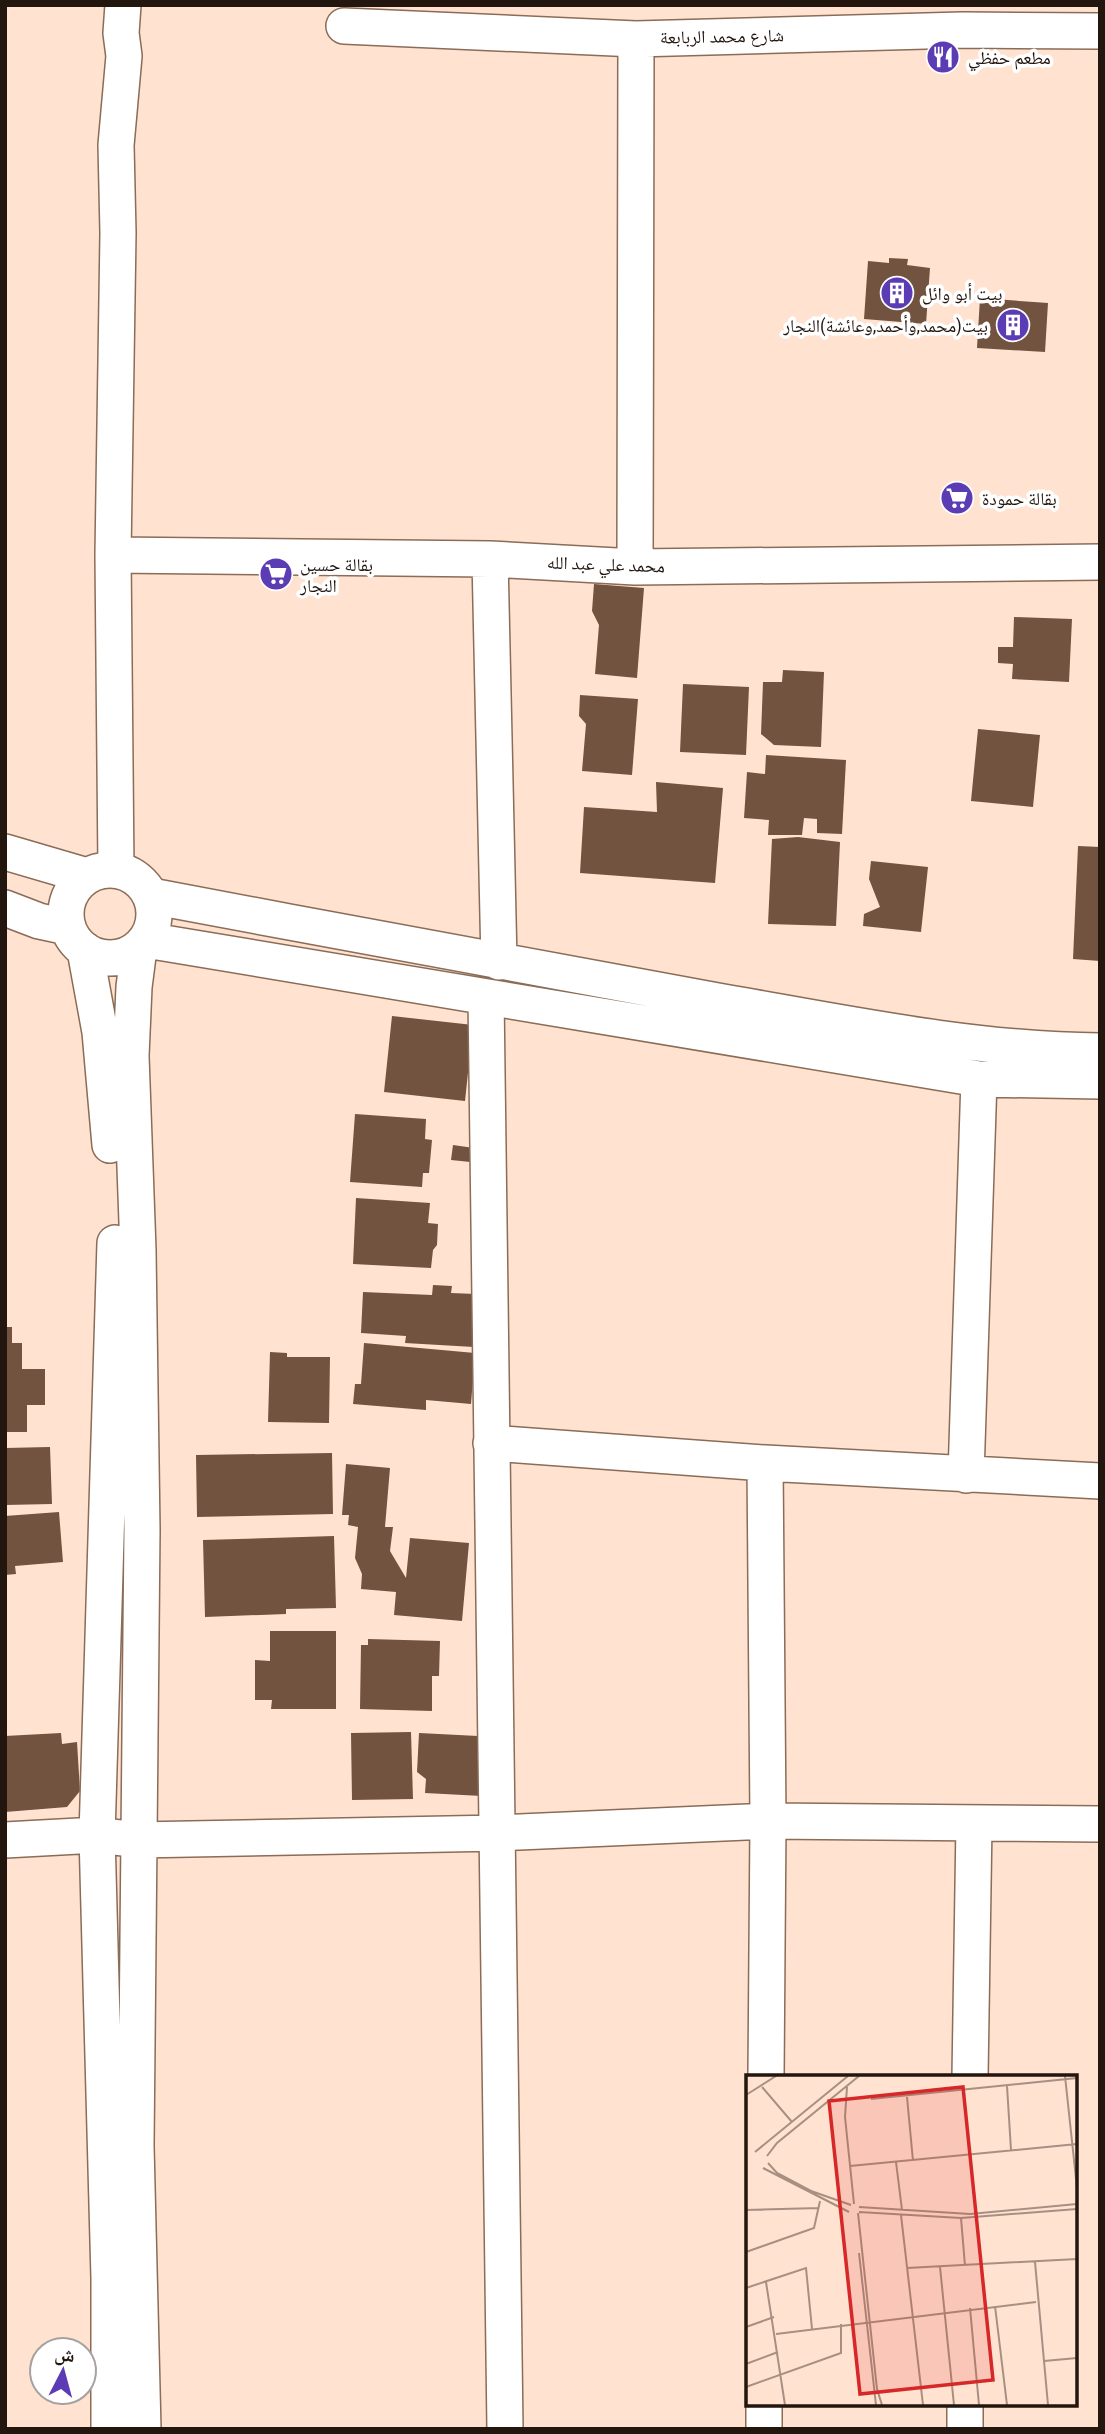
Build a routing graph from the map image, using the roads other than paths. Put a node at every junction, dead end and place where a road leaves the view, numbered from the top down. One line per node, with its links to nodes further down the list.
1 (123, 5): 5 (street)
2 (344, 26): 4 (street, شارع محمد الربابعة)
3 (1100, 31): 4 (street, شارع محمد الربابعة)
4 (636, 39): 8 (street)
5 (113, 555): 6 (street, محمد علي عبد الله); 10 (street)
6 (490, 559): 8 (street, محمد علي عبد الله); 15 (street)
7 (1100, 562): 8 (street, محمد علي عبد الله)
8 (635, 567)
9 (5, 852): 10 (street)
10 (101, 873): 11 (street); 13 (street)
11 (151, 896): 14 (street); 15 (street)
12 (5, 908): 13 (street)
13 (76, 939): 14 (street); 28 (street)
14 (142, 944): 16 (street); 30 (street)
15 (499, 962): 17 (street)
16 (486, 997): 18 (street); 20 (street)
17 (1100, 1051)
18 (979, 1079): 19 (street); 22 (street)
19 (1100, 1081)
20 (491, 1443): 21 (street); 27 (street)
21 (765, 1463): 22 (street); 24 (street)
22 (966, 1475): 23 (street)
23 (1100, 1481)
24 (768, 1821): 25 (street); 27 (street); 31 (street)
25 (974, 1823): 26 (street); 32 (street)
26 (1100, 1824)
27 (499, 1833): 30 (street); 37 (street)
28 (97, 1835): 29 (street); 30 (street); 35 (street)
29 (5, 1840)
30 (138, 1840): 36 (street)
31 (766, 2075)
32 (970, 2075)
33 (764, 2406): 38 (street)
34 (965, 2406): 39 (street)
35 (109, 2429)
36 (143, 2429)
37 (505, 2429)
38 (764, 2429)
39 (965, 2429)

